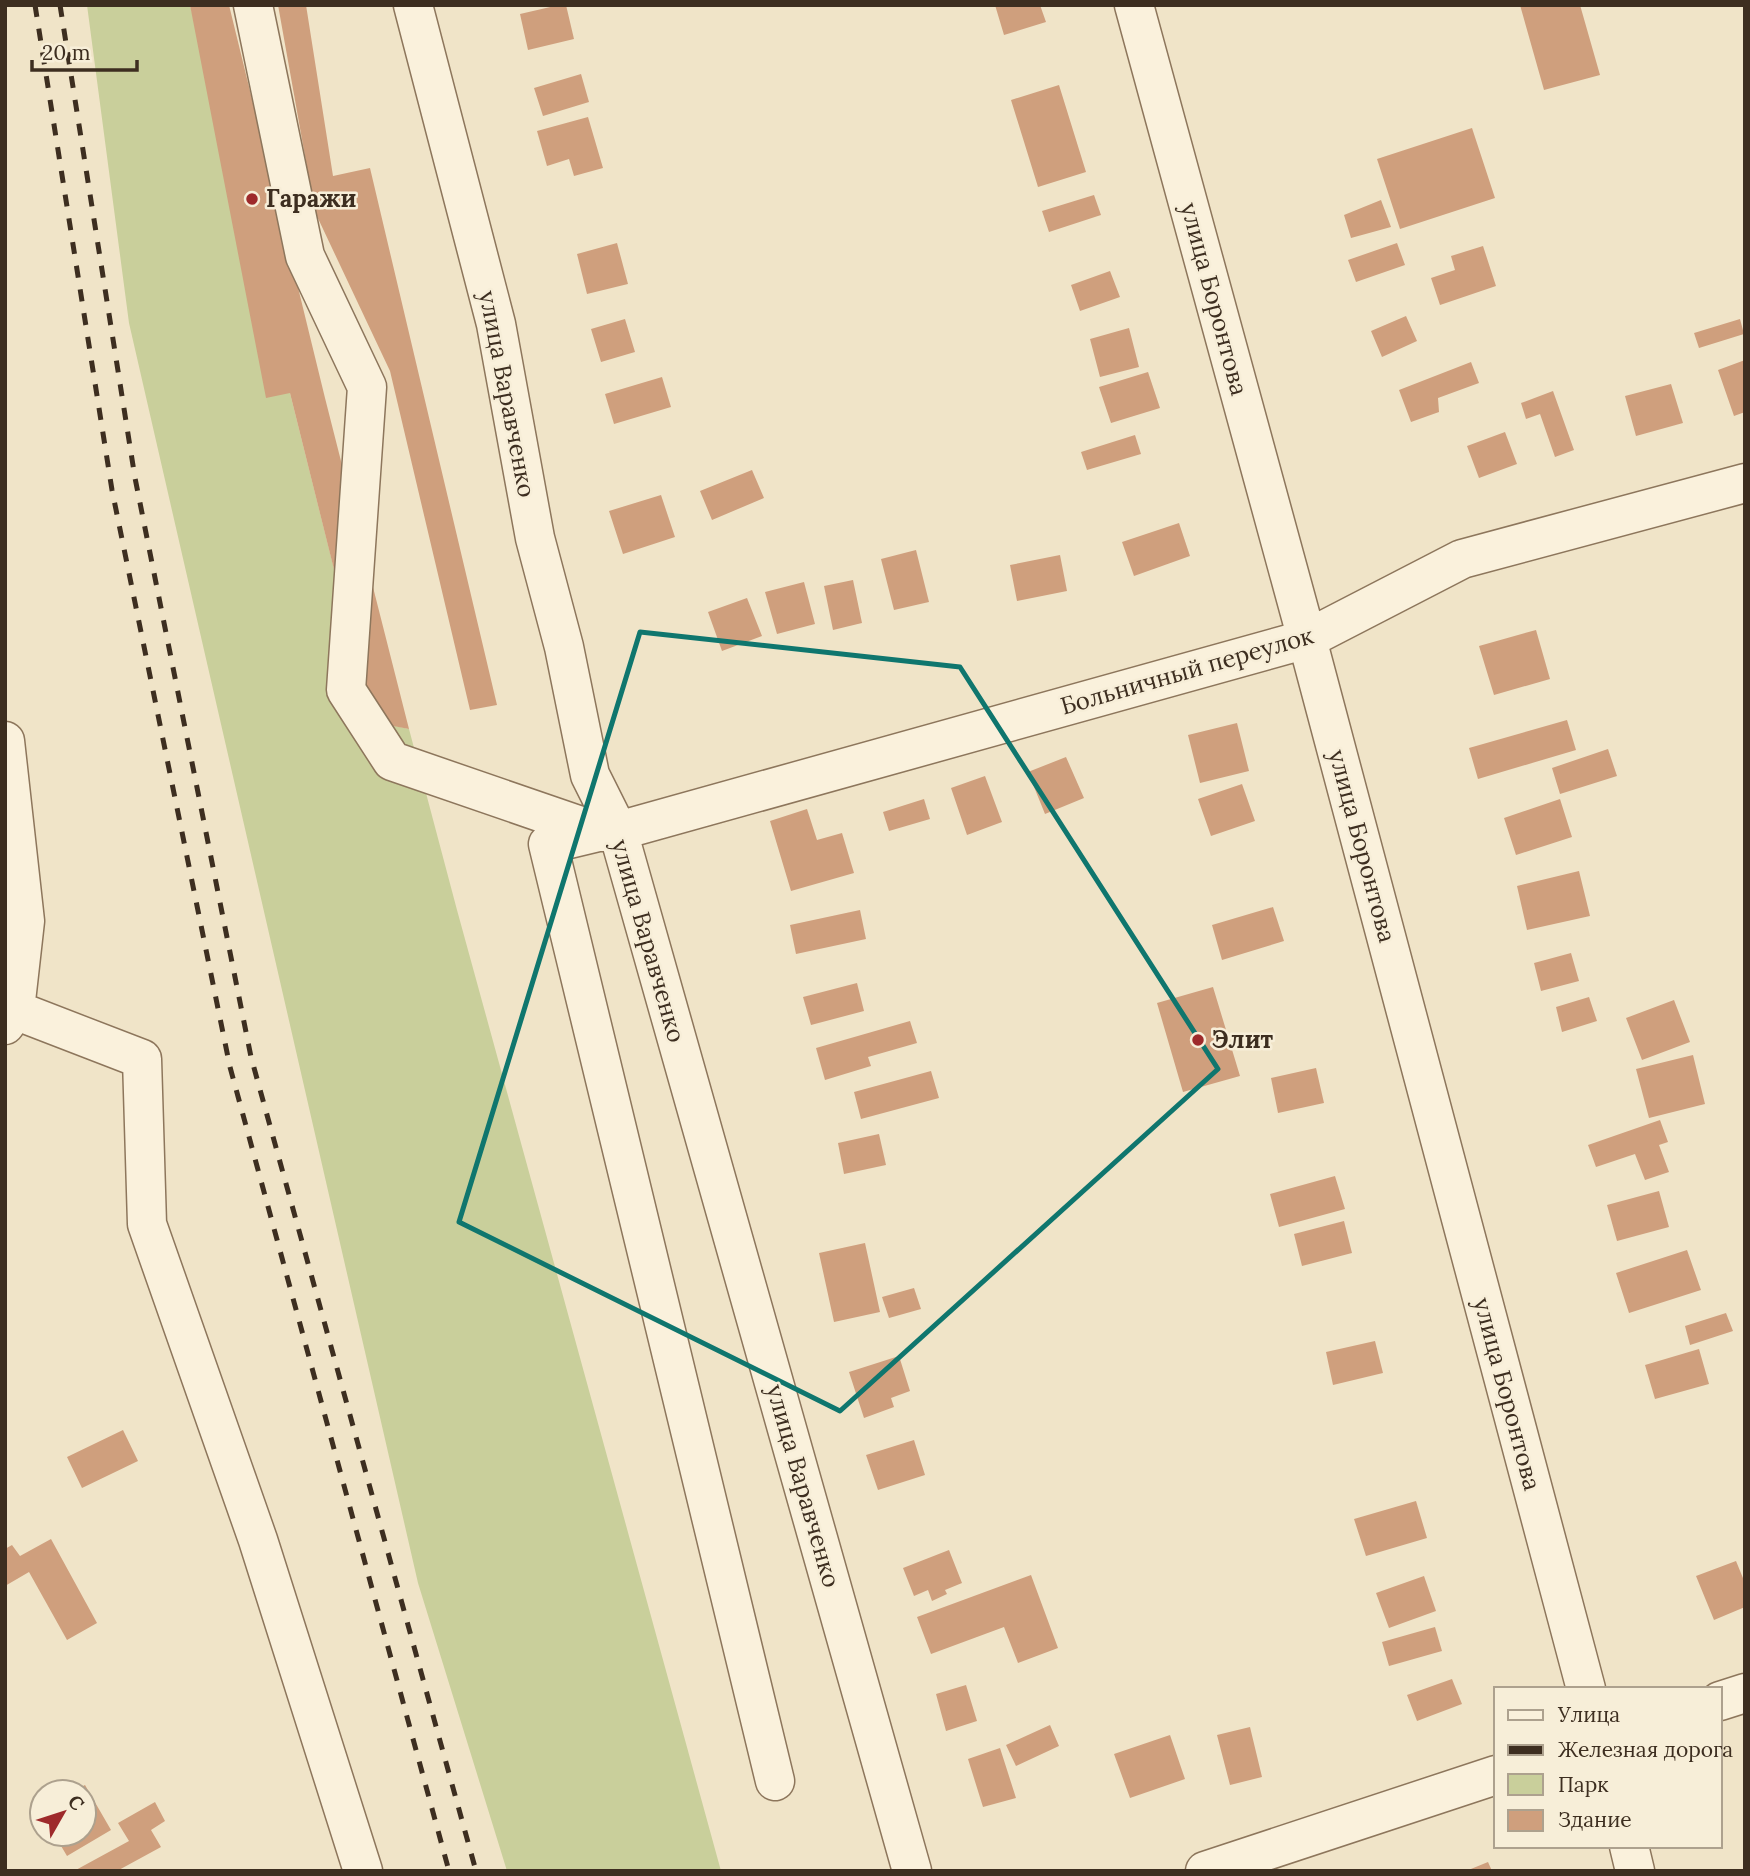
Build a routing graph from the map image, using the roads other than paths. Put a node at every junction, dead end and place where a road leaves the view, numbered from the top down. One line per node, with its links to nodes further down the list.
1 (253, 5): 7 (street)
2 (413, 5): 7 (street, улица Варавченко)
3 (1134, 5): 5 (street, улица Боронтова)
4 (1745, 482): 5 (street, Больничный переулок)
5 (1307, 639): 7 (street, Больничный переулок); 9 (street, улица Боронтова)
6 (5, 741): 8 (street)
7 (608, 831): 13 (street, Больничный переулок); 16 (street, улица Варавченко)
8 (10, 1017): 15 (street)
9 (1585, 1687)
10 (1745, 1693): 11 (street)
11 (1722, 1700)
12 (1494, 1775): 17 (street)
13 (775, 1781)
14 (1629, 1848): 18 (street)
15 (363, 1871)
16 (912, 1871)
17 (1205, 1871)
18 (1635, 1871)

